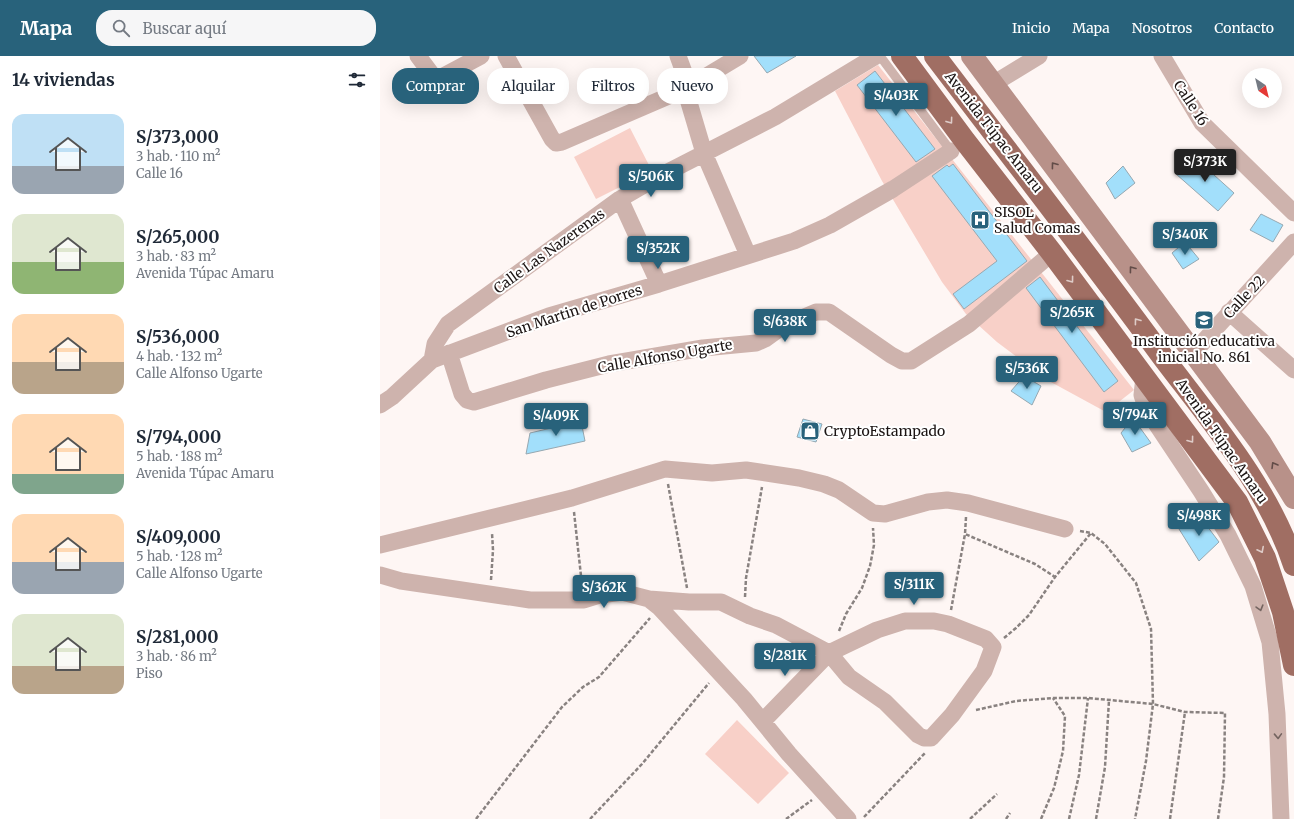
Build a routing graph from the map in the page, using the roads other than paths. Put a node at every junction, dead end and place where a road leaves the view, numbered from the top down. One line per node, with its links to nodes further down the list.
1 (418, 56): 2 (street)
2 (480, 56)
3 (506, 56): 16 (street)
4 (678, 56): 13 (street)
5 (740, 56): 14 (street)
6 (876, 56): 19 (street, Calle Las Nazerenas)
7 (880, 56): 18 (lane)
8 (902, 56): 23 (highway, Avenida Túpac Amaru, one-way to 23)
9 (935, 56): 36 (highway, Avenida Túpac Amaru, one-way to 9)
10 (972, 56): 15 (main road, Avenida Túpac Amaru)
11 (1040, 56): 15 (street)
12 (1162, 56): 21 (street, Calle 16)
13 (682, 68)
14 (720, 68)
15 (993, 84): 27 (main road, Avenida Túpac Amaru, one-way to 15)
16 (657, 101)
17 (689, 104): 19 (street)
18 (950, 151): 24 (street, San Martin de Porres)
19 (704, 153): 20 (street, Calle Las Nazerenas); 24 (street)
20 (620, 199): 25 (street); 29 (street, Calle Las Nazerenas)
21 (1294, 213)
22 (1294, 242): 26 (street, Calle 22)
23 (1052, 253): 28 (street, Calle Alfonso Ugarte); 31 (highway, Avenida Túpac Amaru, one-way to 31)
24 (748, 255): 25 (street, San Martin de Porres)
25 (659, 284): 28 (street, San Martin de Porres)
26 (1229, 312): 27 (street, Calle 22); 30 (street)
27 (1194, 352): 33 (main road, Avenida Túpac Amaru, one-way to 27)
28 (449, 353): 29 (street, San Martin de Porres)
29 (432, 360): 32 (street, San Martin de Porres)
30 (1294, 370)
31 (1144, 377): 40 (highway, Avenida Túpac Amaru, one-way to 40); 43 (street, one-way to 43)
32 (380, 405)
33 (1294, 498)
34 (1066, 529): 35 (street)
35 (380, 544)
36 (1294, 564)
37 (380, 575): 38 (street)
38 (654, 603): 39 (street); 41 (street)
39 (829, 654): 39 (street); 41 (street)
40 (1294, 665)
41 (762, 721): 42 (street)
42 (848, 819)
43 (1281, 819)

